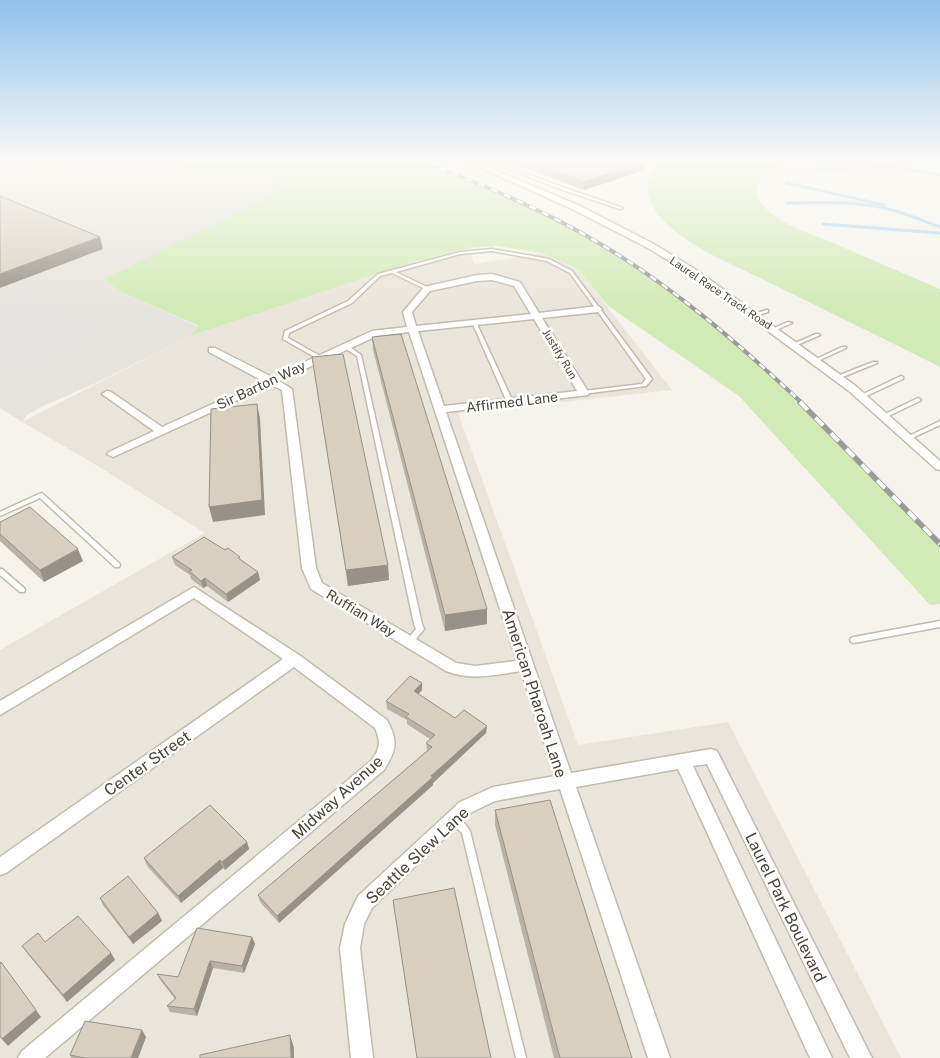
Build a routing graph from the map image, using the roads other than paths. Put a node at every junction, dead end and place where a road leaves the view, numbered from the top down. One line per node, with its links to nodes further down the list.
1 (584, 212): 7 (street, Laurel Race Track Road)
2 (392, 271): 3 (lane); 4 (lane); 17 (lane)
3 (427, 289): 6 (street, Justify Run); 10 (street, American Pharoah Lane)
4 (598, 309): 6 (street, Sir Barton Way); 24 (lane)
5 (766, 311): 7 (lane)
6 (536, 315): 8 (street, Sir Barton Way); 24 (street, Justify Run)
7 (754, 315): 11 (street, Laurel Race Track Road)
8 (474, 322): 10 (street, Sir Barton Way); 27 (lane)
9 (790, 323): 11 (lane)
10 (412, 328): 14 (street, Sir Barton Way); 28 (street, American Pharoah Lane)
11 (774, 329): 13 (street, Laurel Race Track Road)
12 (818, 335): 13 (lane)
13 (794, 344): 18 (street, Laurel Race Track Road)
14 (345, 346): 17 (street, Sir Barton Way); 41 (lane)
15 (844, 348): 18 (lane)
16 (212, 350): 22 (street)
17 (320, 358): 22 (street, Sir Barton Way)
18 (816, 360): 20 (street, Laurel Race Track Road)
19 (875, 362): 20 (lane)
20 (838, 377): 25 (street, Laurel Race Track Road)
21 (901, 378): 25 (lane)
22 (270, 381): 31 (street, Sir Barton Way); 41 (street, Ruffian Way)
23 (107, 394): 31 (street)
24 (584, 394): 27 (street, Affirmed Lane)
25 (862, 396): 29 (street, Laurel Race Track Road)
26 (918, 400): 29 (lane)
27 (510, 402): 28 (street, Affirmed Lane)
28 (440, 410): 43 (street, American Pharoah Lane)
29 (884, 416): 32 (street, Laurel Race Track Road)
30 (940, 423): 32 (lane)
31 (162, 432): 33 (street, Sir Barton Way)
32 (908, 438): 34 (street, Laurel Race Track Road)
33 (114, 454)
34 (938, 463)
35 (0, 514): 36 (lane)
36 (117, 565)
37 (0, 571): 38 (lane)
38 (22, 590)
39 (940, 624): 40 (lane)
40 (854, 640)
41 (409, 642): 43 (street, Ruffian Way)
42 (294, 659): 44 (street, Midway Avenue); 49 (street, Center Street); 50 (street, Midway Avenue)
43 (526, 665): 47 (street, American Pharoah Lane)
44 (0, 709)
45 (711, 756): 46 (street, Seattle Slew Lane); 55 (street, Laurel Park Boulevard)
46 (683, 761): 47 (street, Seattle Slew Lane); 54 (street)
47 (564, 781): 48 (street, Seattle Slew Lane); 53 (street, American Pharoah Lane)
48 (453, 819): 51 (street, Seattle Slew Lane); 52 (lane)
49 (0, 867)
50 (29, 1058)
51 (362, 1058)
52 (521, 1058)
53 (659, 1058)
54 (821, 1058)
55 (861, 1058)

